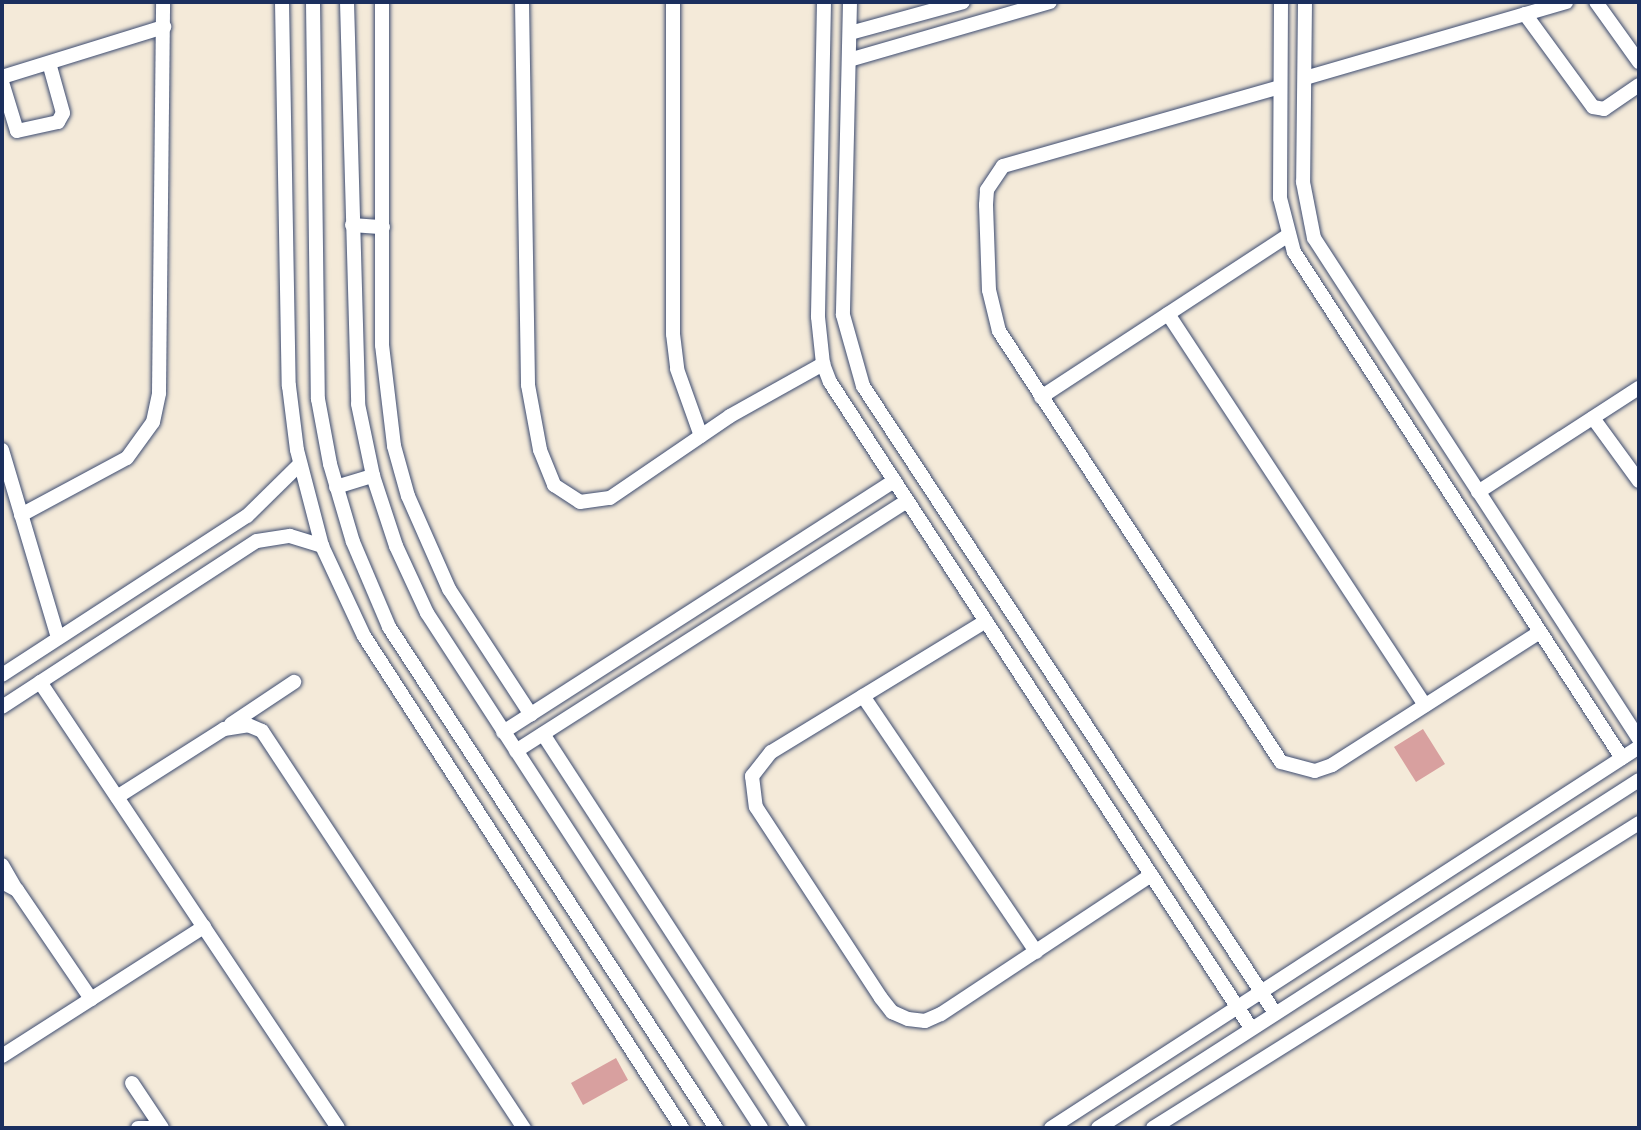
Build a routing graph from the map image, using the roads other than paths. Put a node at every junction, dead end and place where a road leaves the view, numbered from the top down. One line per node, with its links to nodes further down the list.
1 (163, 2): 17 (street)
2 (282, 2): 39 (street)
3 (313, 2): 43 (street)
4 (347, 2): 27 (street)
5 (382, 2): 28 (street)
6 (522, 2): 37 (street)
7 (673, 2): 37 (street)
8 (824, 2): 33 (street)
9 (850, 2): 18 (street)
10 (963, 2): 18 (street)
11 (1050, 2): 19 (street)
12 (1281, 2): 26 (street)
13 (1306, 2): 23 (street)
14 (1566, 2): 16 (street)
15 (1596, 2): 20 (street)
16 (1525, 14): 23 (street); 25 (street)
17 (164, 27): 21 (street); 46 (street)
18 (850, 33): 19 (street)
19 (849, 60): 48 (street)
20 (1639, 62)
21 (49, 63): 22 (street); 24 (street)
22 (2, 77)
23 (1305, 78): 31 (street)
24 (2, 82)
25 (1639, 85)
26 (1280, 87): 29 (street); 35 (street)
27 (352, 225): 28 (street); 40 (street)
28 (383, 226): 59 (street)
29 (1287, 236): 30 (street); 32 (street)
30 (1168, 314): 35 (street); 57 (street)
31 (1367, 322): 32 (street); 44 (street)
32 (1348, 335): 51 (street)
33 (823, 364): 37 (street); 41 (street)
34 (1639, 388): 36 (street)
35 (1041, 397): 57 (street)
36 (1593, 418): 42 (street); 44 (street)
37 (701, 436)
38 (2, 450): 46 (street)
39 (300, 464): 47 (street); 52 (street)
40 (373, 476): 43 (street); 61 (street)
41 (894, 481): 45 (street); 59 (street)
42 (1639, 481)
43 (336, 487): 89 (street)
44 (1478, 492): 63 (street)
45 (907, 501): 49 (street); 62 (street)
46 (21, 515): 52 (street)
47 (322, 546): 54 (street); 88 (street)
48 (970, 548): 49 (street); 76 (street)
49 (948, 563): 50 (street)
50 (985, 621): 56 (street); 71 (street)
51 (1540, 632): 57 (street); 66 (street)
52 (58, 638): 53 (street)
53 (2, 675)
54 (40, 682): 58 (street); 68 (street)
55 (294, 682): 60 (street)
56 (863, 696): 75 (street); 75 (street)
57 (1425, 705)
58 (2, 707)
59 (531, 715): 61 (street)
60 (224, 729): 68 (street); 87 (street)
61 (503, 732): 65 (street)
62 (543, 734): 65 (street); 91 (street)
63 (1639, 739)
64 (1639, 747): 66 (street)
65 (516, 751): 90 (street)
66 (1622, 758): 76 (street)
67 (1639, 780): 79 (street)
68 (117, 797): 74 (street)
69 (1639, 822): 94 (street)
70 (2, 865): 73 (street)
71 (1152, 875): 75 (street); 78 (street)
72 (2, 882): 73 (street)
73 (17, 890): 77 (street)
74 (204, 927): 77 (street); 86 (street)
75 (1036, 952)
76 (1260, 990): 78 (street); 79 (street)
77 (91, 999): 81 (street)
78 (1237, 1007): 80 (street); 92 (street)
79 (1275, 1013): 80 (street)
80 (1251, 1028): 93 (street)
81 (2, 1056)
82 (132, 1083): 85 (street)
83 (138, 1128): 84 (street)
84 (155, 1128)
85 (162, 1128)
86 (338, 1128)
87 (524, 1128)
88 (682, 1128)
89 (716, 1128)
90 (761, 1128)
91 (799, 1128)
92 (1051, 1128)
93 (1098, 1128)
94 (1153, 1128)

